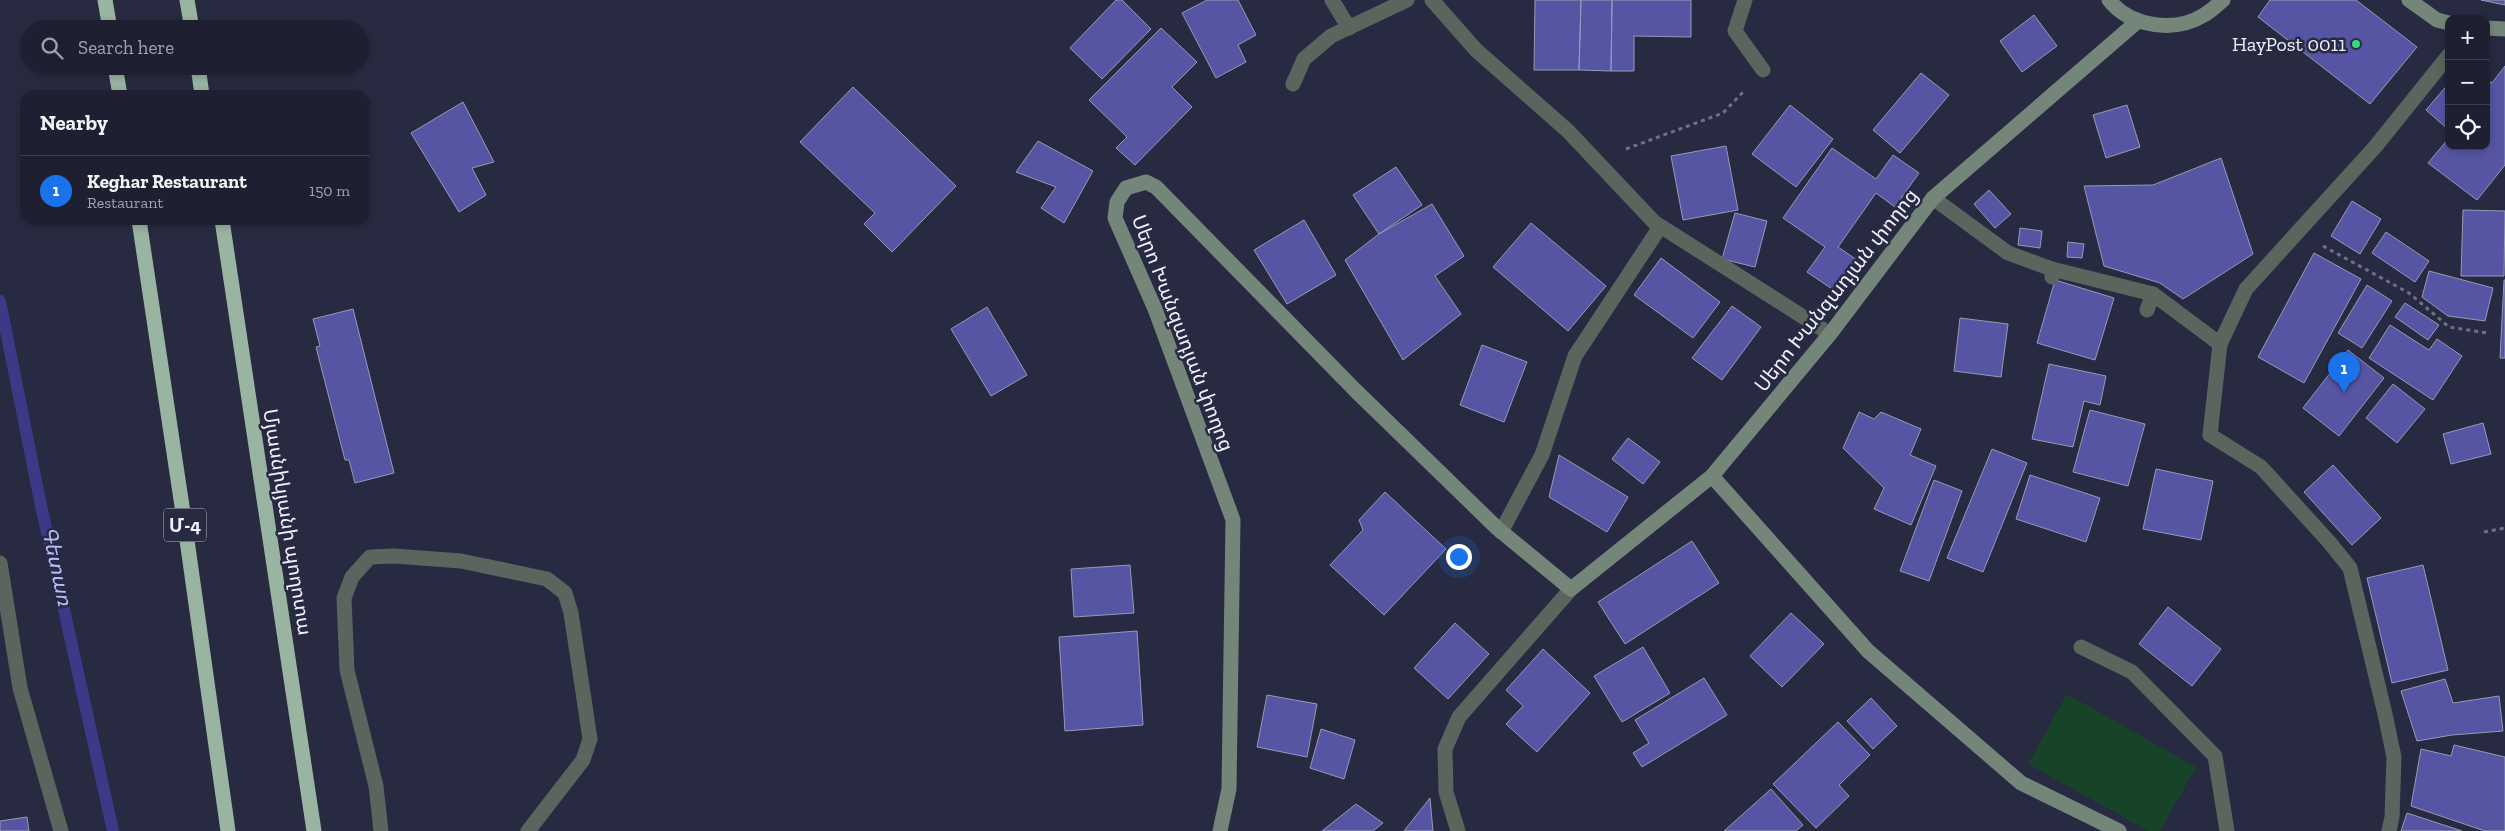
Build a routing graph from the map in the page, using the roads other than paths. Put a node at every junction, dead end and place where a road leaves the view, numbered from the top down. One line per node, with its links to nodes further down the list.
1 (105, 0): 10 (highway)
2 (187, 0): 11 (highway)
3 (1332, 0): 14 (street)
4 (1407, 0): 14 (street)
5 (1432, 0): 27 (street)
6 (1745, 0): 18 (street)
7 (2108, 0): 12 (street)
8 (2222, 0): 12 (street)
9 (2409, 0): 13 (street)
10 (108, 20)
11 (190, 20)
12 (2138, 21): 24 (street, Սերո Խանզադյան փողոց)
13 (2445, 22)
14 (1349, 28): 21 (street)
15 (2490, 28): 16 (street)
16 (2505, 29)
17 (2445, 60): 31 (street)
18 (1763, 70)
19 (117, 75): 22 (highway)
20 (199, 75): 23 (highway)
21 (1294, 84)
22 (119, 90)
23 (201, 90)
24 (1933, 198): 28 (street); 30 (street, Սերո Խանզադյան փողոց)
25 (140, 225): 38 (highway, Մ-4)
26 (223, 225): 39 (highway, Մյասնիկյանի պողոտա)
27 (1660, 227): 30 (street); 33 (street)
28 (2153, 294): 29 (street); 31 (street)
29 (2147, 310)
30 (1830, 334): 32 (street, Սերո Խանզադյան փողոց)
31 (2220, 344): 46 (street)
32 (1712, 476): 35 (street, Սերո Խանզադյան փողոց); 44 (street)
33 (1501, 532): 35 (street, Սերո Խանզադյան փողոց); 42 (street, Սերո Խանզադյան փողոց)
34 (0, 563): 37 (street)
35 (1571, 588): 43 (street, Սերո Խանզադյան փողոց)
36 (2081, 647): 45 (street)
37 (61, 831)
38 (228, 831)
39 (314, 831)
40 (381, 831): 41 (street)
41 (528, 831)
42 (1220, 831)
43 (1458, 831)
44 (2119, 831)
45 (2227, 831)
46 (2389, 831)

